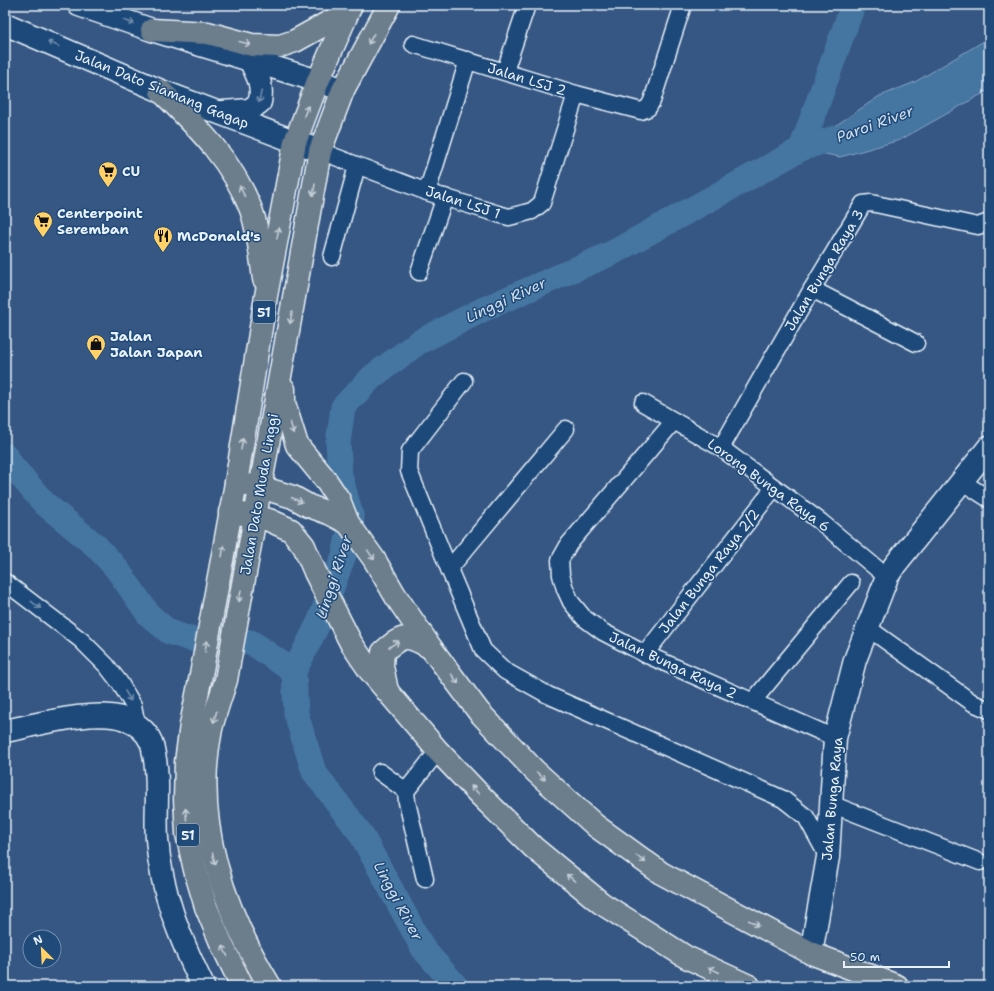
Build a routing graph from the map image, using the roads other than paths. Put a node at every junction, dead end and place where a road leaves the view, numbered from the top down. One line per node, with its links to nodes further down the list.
1 (79, 5): 7 (street, one-way to 7)
2 (389, 5): 14 (main road, Jalan Dato Muda Linggi / 51, one-way to 14)
3 (527, 5): 11 (street)
4 (683, 5): 15 (street, Jalan LSJ 2)
5 (349, 8): 7 (main road, one-way to 5); 12 (main road, Jalan Dato Muda Linggi / 51)
6 (5, 24): 13 (street, Jalan Dato Siamang Gagap, one-way to 6)
7 (152, 30): 9 (street)
8 (413, 44): 10 (street, Jalan LSJ 2)
9 (250, 60): 12 (street); 16 (street, one-way to 16)
10 (468, 60): 11 (street, Jalan LSJ 2); 20 (street)
11 (505, 71): 15 (street, Jalan LSJ 2)
12 (318, 81): 14 (street); 17 (main road, Jalan Dato Muda Linggi / 51, one-way to 12)
13 (161, 90): 16 (street, Jalan Dato Siamang Gagap); 26 (main road, one-way to 13)
14 (344, 90): 18 (main road, Jalan Dato Muda Linggi / 51)
15 (576, 94): 21 (street, Jalan LSJ 1)
16 (218, 112): 17 (street, Jalan Dato Siamang Gagap)
17 (295, 142): 18 (street, Jalan Dato Siamang Gagap); 26 (main road, Jalan Dato Muda Linggi / 51, one-way to 17)
18 (320, 151): 19 (street, Jalan LSJ 1); 28 (main road, Jalan Dato Muda Linggi / 51, one-way to 28)
19 (357, 166): 20 (street, Jalan LSJ 1); 23 (street)
20 (427, 192): 21 (street, Jalan LSJ 1)
21 (445, 197): 24 (street)
22 (989, 222): 25 (street, Jalan Bunga Raya 3)
23 (332, 256)
24 (418, 272)
25 (812, 289): 27 (street); 34 (street, Jalan Bunga Raya 3)
26 (266, 296): 36 (main road, Jalan Dato Muda Linggi / 51, one-way to 26)
27 (916, 343)
28 (283, 362): 37 (main road, Jalan Dato Muda Linggi / 51); 42 (main road, one-way to 42)
29 (464, 380): 43 (street)
30 (644, 403): 31 (street, Lorong Bunga Raya 6)
31 (674, 421): 34 (street, Lorong Bunga Raya 6); 49 (street, Jalan Bunga Raya 2)
32 (566, 429): 43 (street)
33 (989, 447): 35 (street, Jalan Bunga Raya)
34 (721, 448): 38 (street, Lorong Bunga Raya 6)
35 (962, 481): 39 (street); 44 (street, Jalan Bunga Raya)
36 (236, 482): 37 (main road); 40 (main road, Jalan Dato Muda Linggi / 51)
37 (260, 487): 41 (main road, Jalan Dato Muda Linggi / 51); 42 (main road, one-way to 42)
38 (774, 488): 44 (street, Lorong Bunga Raya 6); 49 (street, Jalan Bunga Raya 2/2)
39 (989, 499)
40 (230, 512): 41 (main road); 65 (main road, Jalan Dato Muda Linggi / 51, one-way to 40)
41 (255, 516): 50 (main road); 66 (main road, Jalan Dato Muda Linggi / 51, one-way to 66)
42 (348, 524): 48 (main road, one-way to 48)
43 (449, 569): 60 (street)
44 (888, 577): 47 (street, Jalan Bunga Raya)
45 (5, 582): 53 (street, one-way to 53)
46 (851, 582): 51 (street)
47 (868, 628): 52 (street); 55 (street, Jalan Bunga Raya)
48 (432, 648): 50 (main road, one-way to 48); 63 (main road, one-way to 63)
49 (645, 654): 51 (street, Jalan Bunga Raya 2)
50 (387, 691): 56 (main road)
51 (753, 701): 55 (street, Jalan Bunga Raya 2)
52 (989, 710)
53 (137, 726): 54 (street); 64 (street)
54 (5, 731)
55 (835, 738): 59 (street, Jalan Bunga Raya)
56 (438, 751): 58 (street); 67 (main road, one-way to 56)
57 (380, 772): 58 (street)
58 (406, 791): 62 (street)
59 (831, 804): 60 (street, Jalan Bunga Raya); 61 (street)
60 (828, 857): 63 (street, Jalan Bunga Raya)
61 (980, 862)
62 (425, 879)
63 (811, 953): 68 (main road)
64 (203, 986)
65 (242, 986)
66 (270, 986)
67 (749, 986)
68 (897, 986)

